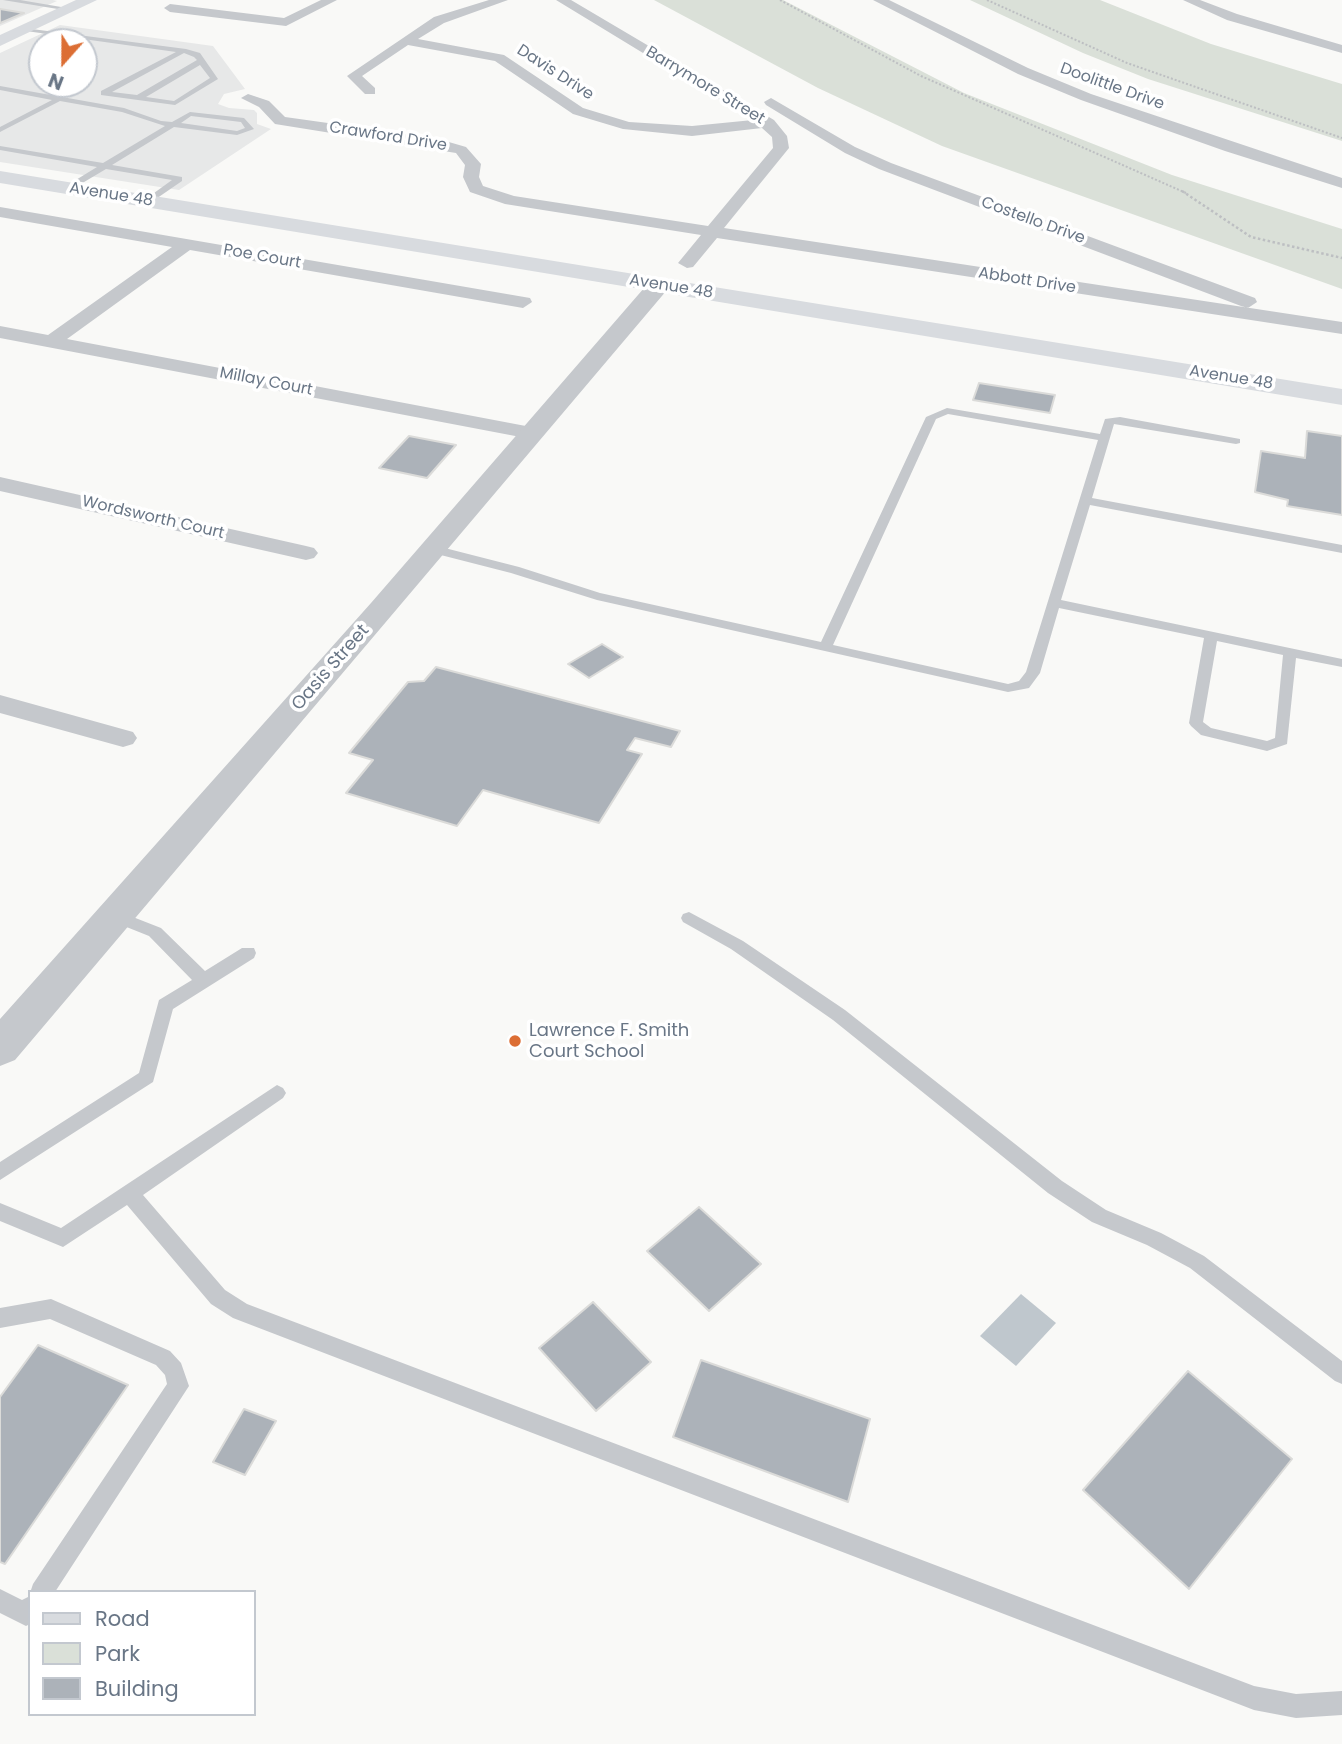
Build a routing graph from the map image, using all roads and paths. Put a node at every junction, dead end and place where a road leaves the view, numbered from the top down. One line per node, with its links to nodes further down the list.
1 (6, 0): 11 (lane)
2 (89, 0): 11 (main road)
3 (186, 0): 4 (street)
4 (331, 0)
5 (502, 0): 14 (street)
6 (562, 0): 24 (street, Barrymore Street)
7 (780, 0): 37 (path)
8 (879, 0): 31 (street, Doolittle Drive)
9 (987, 0): 27 (path)
10 (1189, 0): 15 (street)
11 (70, 9): 12 (main road)
12 (26, 29): 13 (main road); 16 (lane)
13 (0, 41)
14 (406, 41): 19 (street); 24 (street, Davis Drive)
15 (1342, 49)
16 (183, 51): 17 (lane); 20 (lane)
17 (201, 61): 20 (lane); 20 (lane)
18 (0, 88): 22 (lane)
19 (370, 91)
20 (138, 98)
21 (248, 98): 35 (street, Crawford Drive)
22 (57, 100): 25 (lane); 26 (lane)
23 (771, 102): 41 (street, Costello Drive)
24 (769, 123): 35 (street, Barrymore Street)
25 (173, 124): 25 (lane); 29 (lane)
26 (0, 130)
27 (1342, 138)
28 (0, 148): 29 (lane)
29 (107, 165): 32 (lane); 33 (lane)
30 (0, 177): 32 (main road, Avenue 48)
31 (1342, 183)
32 (69, 188): 33 (main road, Avenue 48)
33 (147, 201): 39 (main road, Avenue 48)
34 (0, 212): 36 (street, Poe Court)
35 (712, 233): 38 (street, Barrymore Street); 41 (street, Abbott Drive)
36 (187, 244): 40 (street, Poe Court); 44 (street)
37 (1342, 258)
38 (687, 263)
39 (659, 285): 45 (main road, Avenue 48); 46 (street, Oasis Street)
40 (523, 302)
41 (1304, 323): 42 (street, Abbott Drive)
42 (1342, 328)
43 (0, 332): 44 (street, Millay Court)
44 (52, 341): 46 (street, Millay Court)
45 (1342, 397)
46 (531, 433): 51 (street, Oasis Street)
47 (1104, 438): 48 (lane); 50 (lane); 56 (lane)
48 (1236, 441)
49 (0, 484): 53 (street, Wordsworth Court)
50 (1086, 501): 52 (lane); 54 (lane)
51 (433, 549): 56 (lane); 61 (street, Oasis Street)
52 (1342, 549)
53 (306, 552)
54 (1056, 603): 55 (lane); 56 (lane)
55 (1211, 636): 57 (lane); 57 (lane)
56 (825, 648)
57 (1290, 652): 58 (lane)
58 (1342, 663)
59 (0, 705): 60 (street)
60 (123, 738)
61 (115, 916): 64 (lane); 65 (street, Oasis Street)
62 (689, 918): 71 (lane)
63 (248, 953): 64 (lane)
64 (204, 981): 67 (lane)
65 (7, 1030)
66 (276, 1093): 68 (lane)
67 (0, 1172)
68 (130, 1194): 69 (lane); 75 (lane)
69 (0, 1212)
70 (0, 1318): 72 (lane)
71 (1342, 1374)
72 (42, 1590)
73 (0, 1601): 74 (lane)
74 (28, 1611)
75 (1342, 1703)

